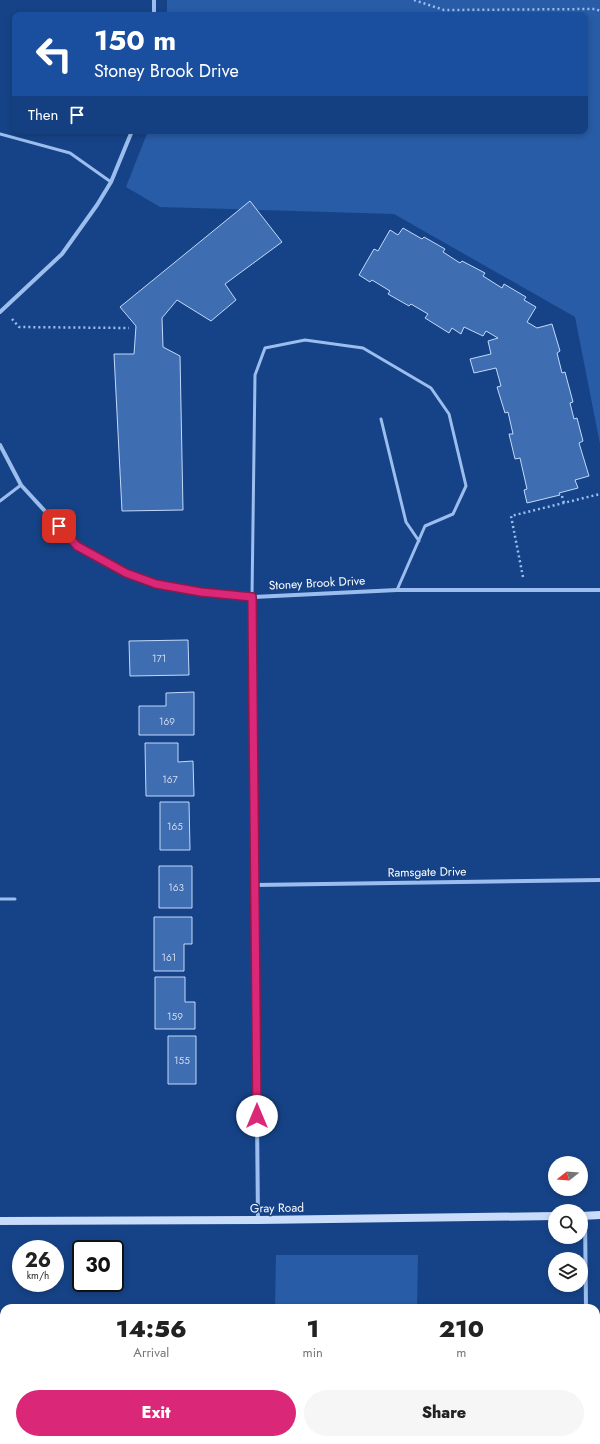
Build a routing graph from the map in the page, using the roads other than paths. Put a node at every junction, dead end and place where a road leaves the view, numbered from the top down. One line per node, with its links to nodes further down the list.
1 (154, 0): 2 (street)
2 (154, 12)
3 (0, 134): 5 (lane)
4 (131, 134): 5 (street)
5 (111, 182): 6 (street)
6 (2, 311)
7 (381, 420): 11 (lane)
8 (0, 445): 9 (street, Stoney Brook Drive)
9 (21, 485): 10 (lane); 14 (street, Stoney Brook Drive)
10 (0, 501)
11 (419, 541): 12 (lane); 14 (lane)
12 (397, 590): 13 (street, Stoney Brook Drive); 14 (street, Stoney Brook Drive)
13 (600, 590)
14 (252, 597): 16 (street)
15 (600, 880): 16 (street, Ramsgate Drive)
16 (255, 885): 22 (street)
17 (0, 899): 18 (lane)
18 (15, 899)
19 (588, 1215): 21 (main road)
20 (548, 1216): 22 (main road, Gray Road)
21 (600, 1216)
22 (258, 1220): 23 (main road, Gray Road)
23 (0, 1221)
24 (584, 1244): 25 (street)
25 (586, 1304)

